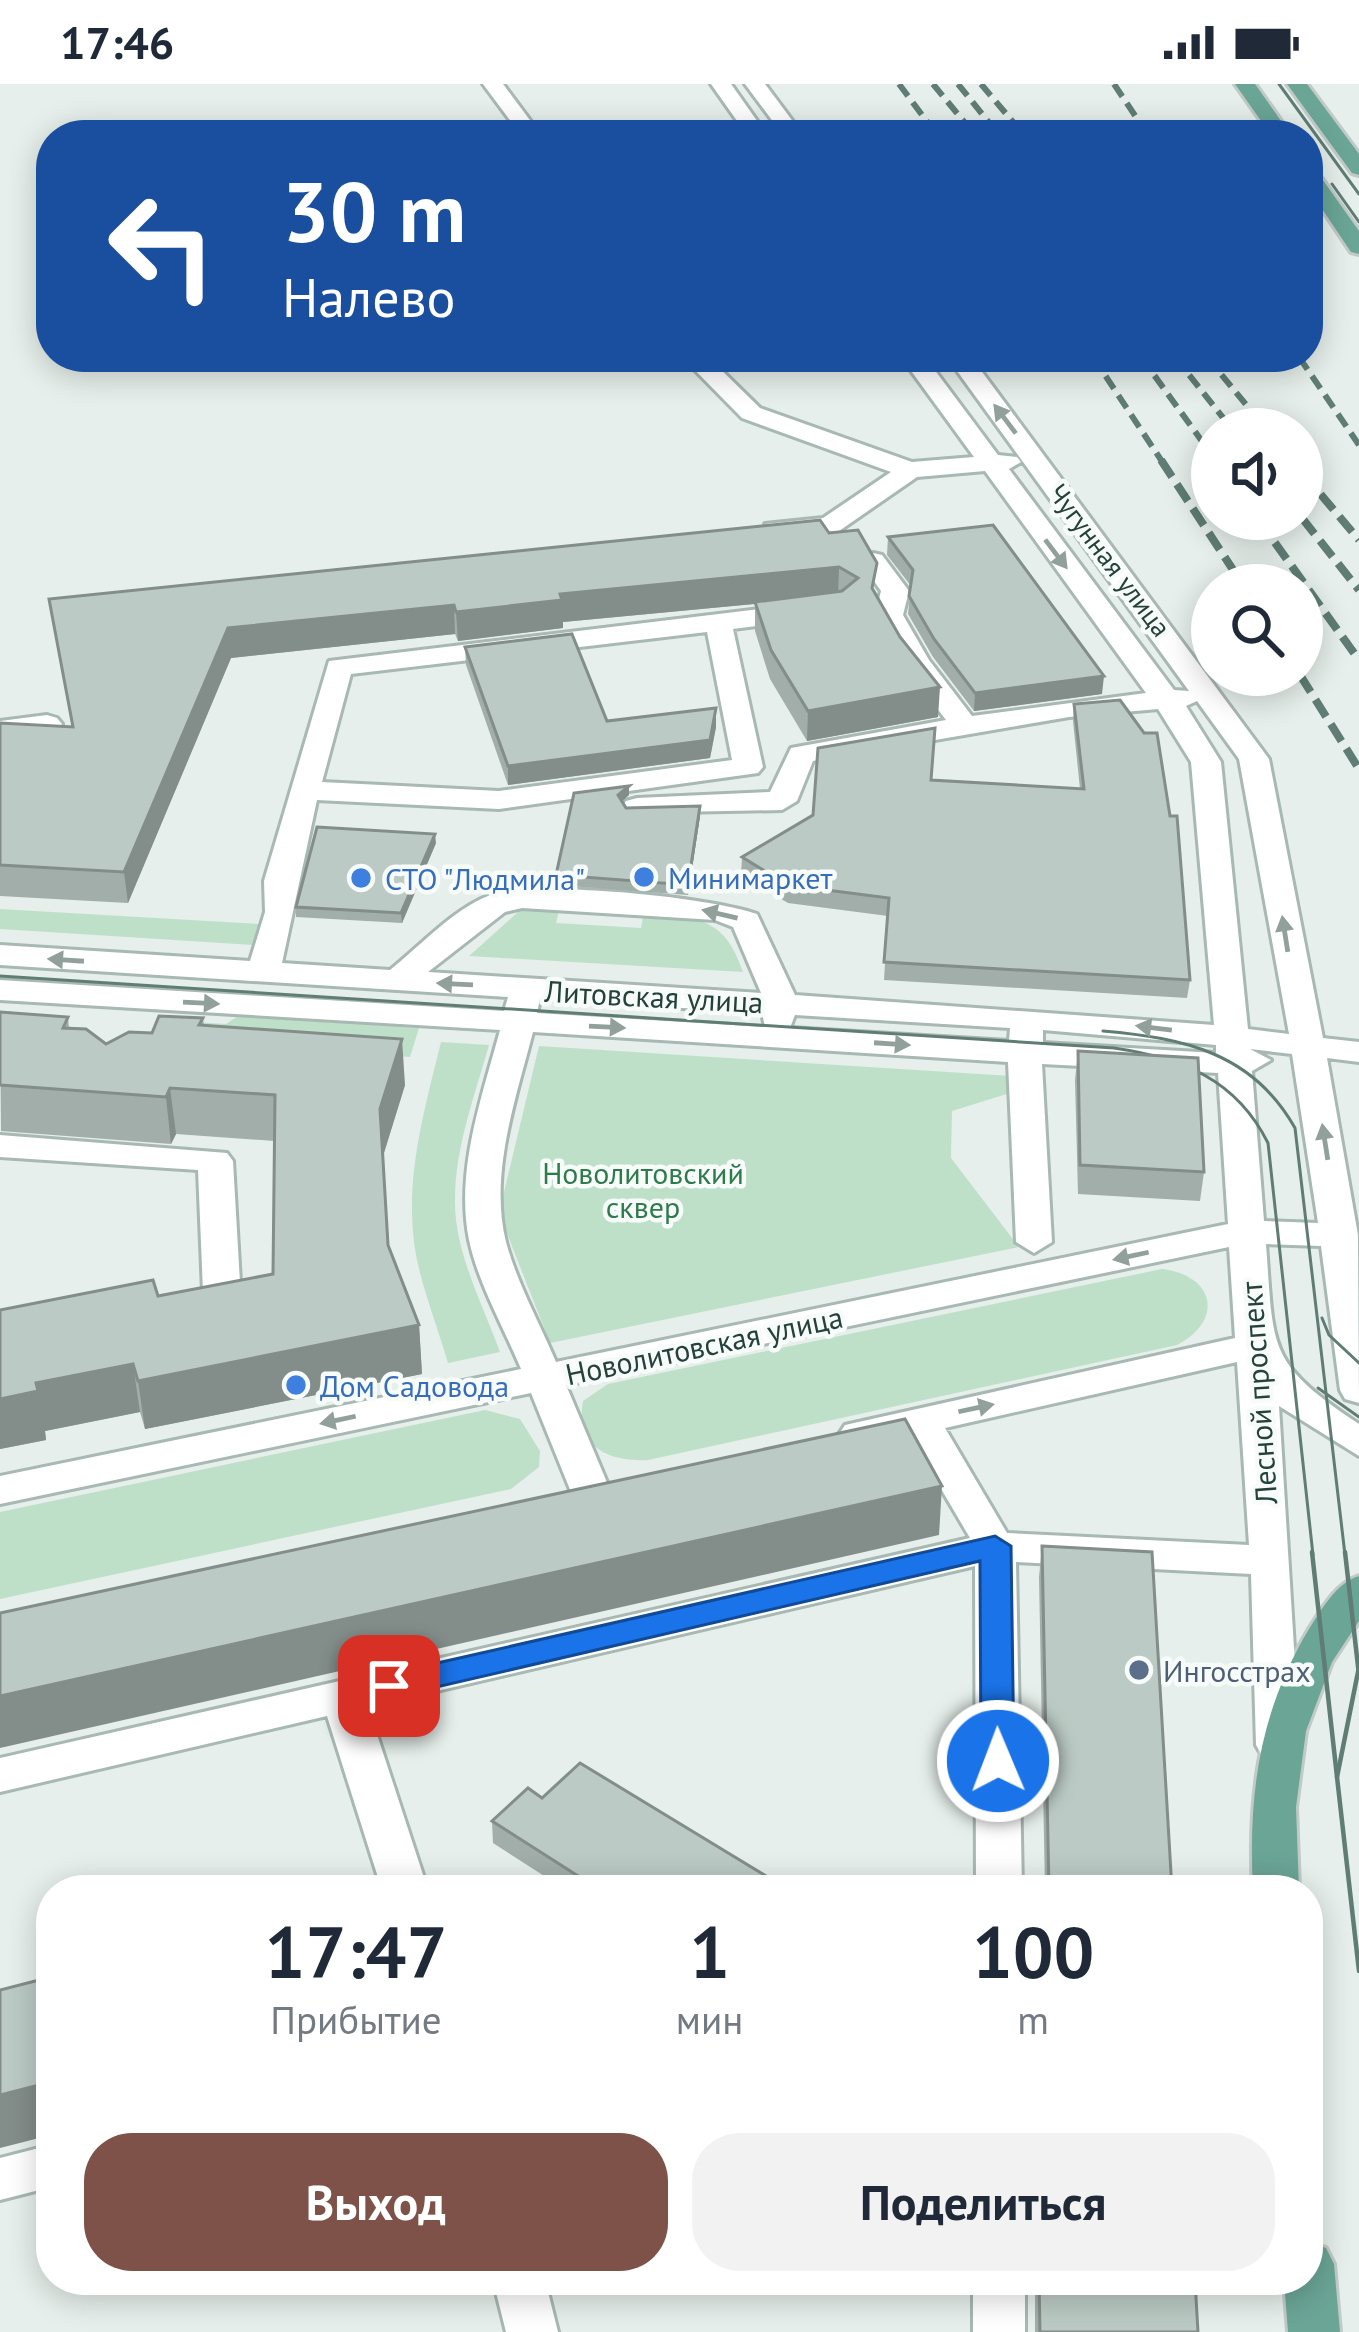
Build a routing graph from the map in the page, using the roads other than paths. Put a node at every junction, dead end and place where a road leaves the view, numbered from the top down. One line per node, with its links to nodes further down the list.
1 (493, 84): 6 (street)
2 (721, 84): 7 (street)
3 (755, 84): 8 (street)
4 (1245, 84): 9 (main road)
5 (1297, 84): 11 (main road)
6 (520, 120)
7 (746, 120)
8 (782, 120)
9 (1270, 120)
10 (1323, 120): 12 (main road)
11 (1323, 120)
12 (1359, 170)
13 (1323, 195): 14 (main road)
14 (1359, 247)
15 (709, 372): 20 (street)
16 (924, 372): 19 (street, Чугунная улица)
17 (970, 372): 18 (street, Чугунная улица, one-way to 17)
18 (1035, 459): 19 (street); 25 (street, Чугунная улица)
19 (988, 464): 20 (street); 28 (street, Чугунная улица, one-way to 28)
20 (910, 470): 21 (street)
21 (735, 534)
22 (872, 561): 30 (street)
23 (839, 608): 24 (street)
24 (716, 622): 32 (street); 32 (street)
25 (1191, 668)
26 (1202, 696): 28 (street)
27 (1212, 696): 43 (street, Чугунная улица, one-way to 27)
28 (1167, 700): 30 (street); 44 (street, Чугунная улица)
29 (46, 724): 31 (street)
30 (966, 727): 33 (street)
31 (0, 730)
32 (305, 790): 36 (street)
33 (638, 807)
34 (0, 955): 35 (street, Литовская улица, one-way to 34)
35 (159, 966): 36 (street, Литовская улица); 40 (street)
36 (262, 972): 37 (street, Литовская улица)
37 (396, 981): 39 (street, Литовская улица, one-way to 37); 41 (street, one-way to 37)
38 (0, 990): 40 (street, Литовская улица)
39 (523, 1005): 40 (street, Литовская улица, one-way to 39); 41 (street, Литовская улица); 52 (street)
40 (138, 1015)
41 (779, 1020): 42 (street, Литовская улица)
42 (1026, 1036): 44 (street, Литовская улица); 49 (street)
43 (1307, 1049): 44 (street, Литовская улица); 45 (street, Литовская улица); 48 (street, one-way to 43)
44 (1231, 1052): 47 (street, Лесной проспект)
45 (1359, 1052)
46 (0, 1146): 50 (street)
47 (1246, 1232): 48 (street, Новолитовская улица); 51 (street, Лесной проспект); 52 (street, Новолитовская улица, one-way to 52)
48 (1340, 1235): 53 (street)
49 (1034, 1242)
50 (155, 1313)
51 (1255, 1346): 54 (street, one-way to 51); 55 (street); 62 (street, Лесной проспект)
52 (540, 1378): 58 (street, Новолитовская улица, one-way to 58); 59 (street)
53 (1359, 1390)
54 (921, 1420): 56 (street); 61 (street)
55 (1359, 1443)
56 (811, 1444)
57 (635, 1483): 59 (street)
58 (0, 1490)
59 (591, 1492): 60 (street)
60 (545, 1502)
61 (995, 1546): 62 (street); 64 (street); 68 (street)
62 (1271, 1561): 65 (street, Лесной проспект)
63 (1359, 1591): 65 (main road, Лесной проспект)
64 (343, 1697): 66 (street); 67 (street)
65 (1278, 1748): 69 (main road, Лесной проспект)
66 (0, 1775)
67 (400, 1875)
68 (999, 1875)
69 (1275, 1875)
70 (36, 2170): 71 (street)
71 (0, 2180)
72 (523, 2295): 75 (street)
73 (999, 2295): 76 (street)
74 (1311, 2295): 77 (main road)
75 (532, 2332)
76 (1000, 2332)
77 (1314, 2332)

